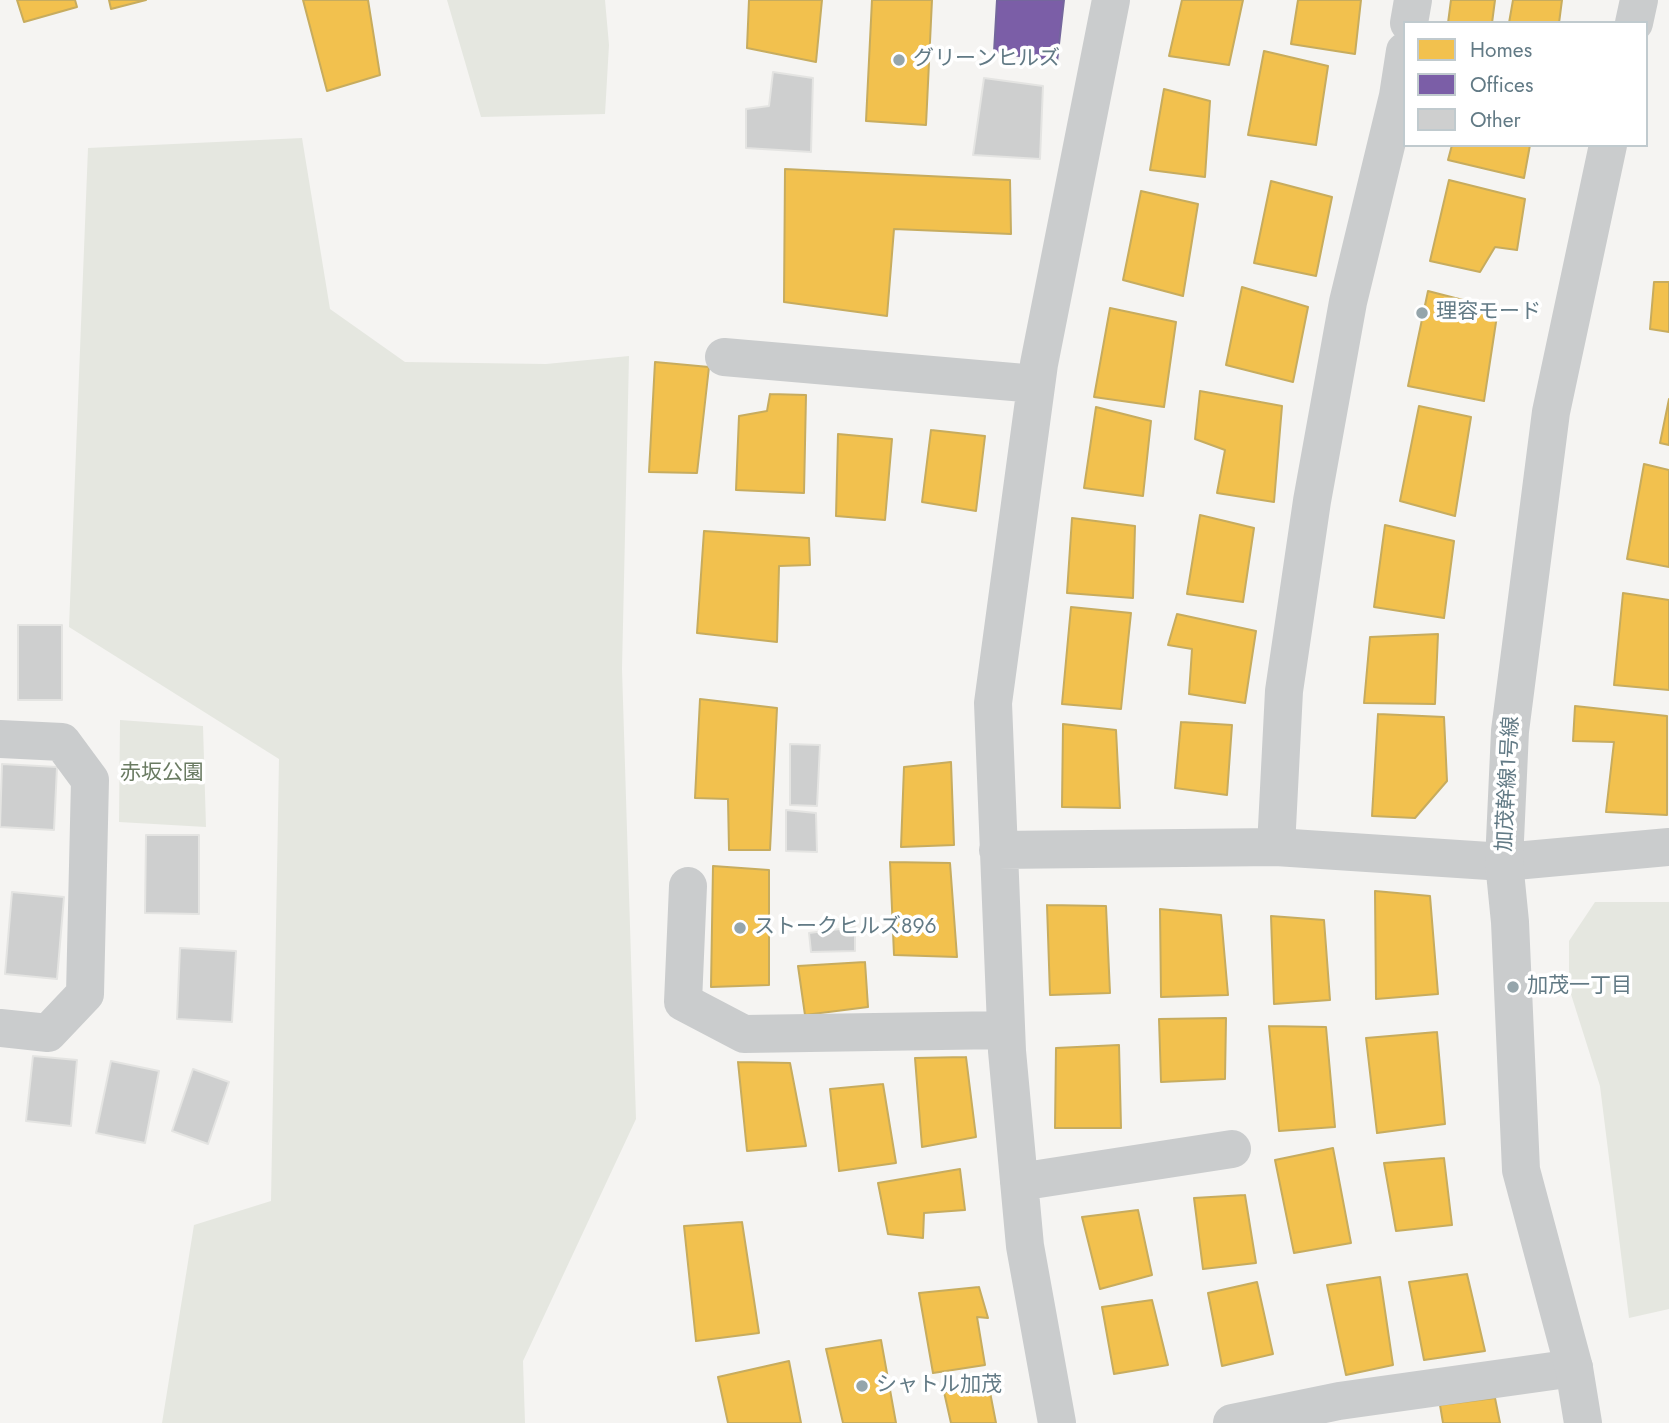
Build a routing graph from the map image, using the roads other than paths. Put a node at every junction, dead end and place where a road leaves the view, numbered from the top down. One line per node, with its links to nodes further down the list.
1 (1111, 0): 9 (street)
2 (1413, 0): 4 (street)
3 (1639, 0): 5 (street)
4 (1409, 21)
5 (1634, 21)
6 (1403, 64): 11 (street)
7 (1608, 147): 14 (street, 加茂幹線1号線)
8 (724, 357): 9 (street)
9 (1036, 384): 13 (street)
10 (0, 739): 16 (street)
11 (1276, 847): 13 (street); 14 (street)
12 (1669, 847): 14 (street)
13 (998, 850): 17 (street)
14 (1504, 862): 20 (street, 加茂幹線1号線)
15 (688, 886): 17 (street)
16 (0, 1028)
17 (1006, 1030): 19 (street)
18 (1231, 1149): 19 (street)
19 (1019, 1182): 22 (street)
20 (1574, 1368): 21 (street); 24 (street, 加茂幹線1号線)
21 (1342, 1412): 23 (street)
22 (1056, 1423)
23 (1231, 1423)
24 (1583, 1423)

